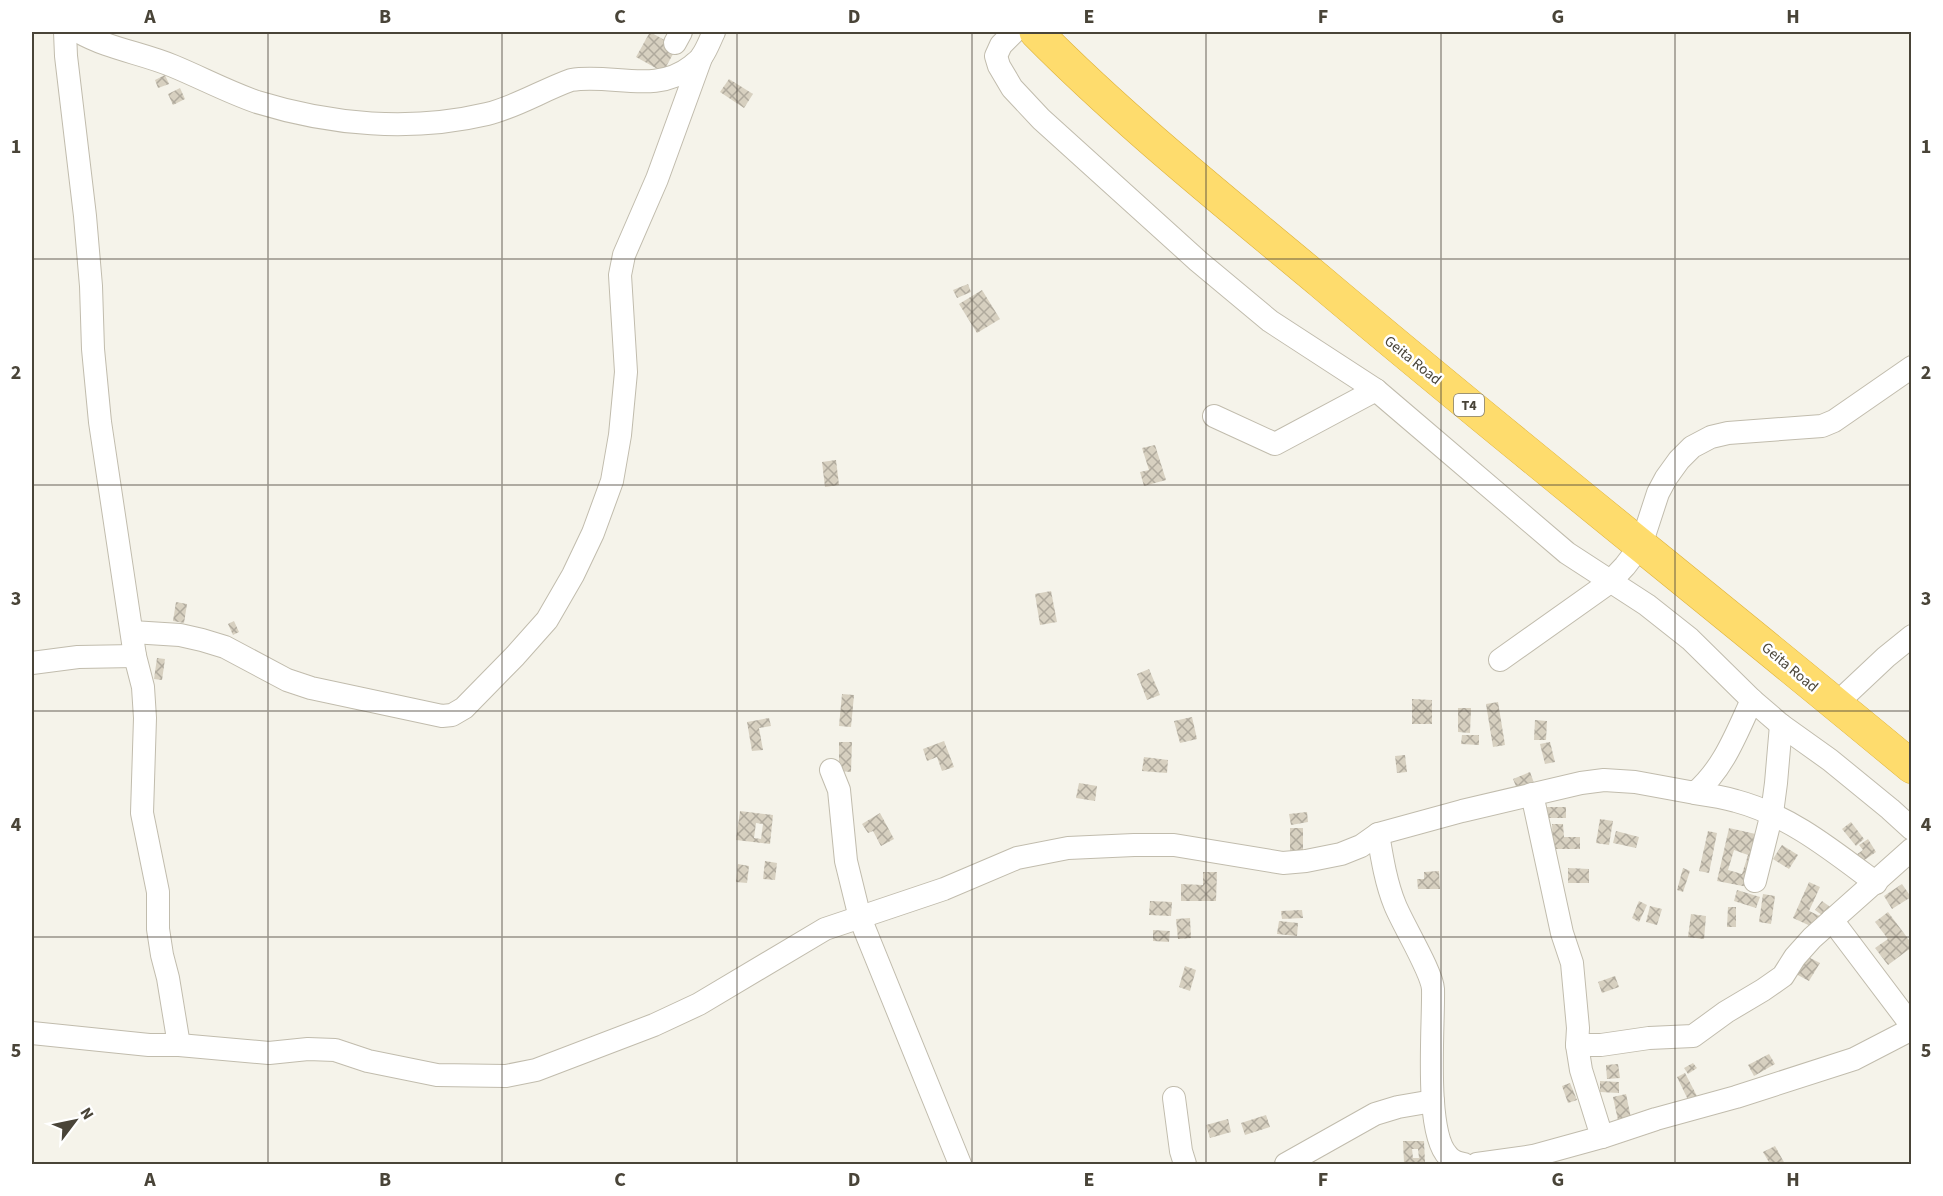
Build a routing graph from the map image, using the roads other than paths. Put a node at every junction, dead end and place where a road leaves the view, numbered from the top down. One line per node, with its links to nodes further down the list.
1 (65, 32): 12 (street)
2 (80, 32): 6 (street)
3 (714, 32): 6 (street)
4 (1014, 32): 8 (street)
5 (1036, 32): 10 (highway, Geita Road / T4)
6 (701, 58): 12 (street)
7 (1911, 367): 10 (street)
8 (1376, 390): 9 (street); 11 (street)
9 (1214, 416)
10 (1641, 545): 11 (street); 18 (highway, Geita Road / T4)
11 (1610, 582): 15 (street); 17 (street)
12 (132, 632): 14 (street)
13 (1911, 636): 18 (street)
14 (135, 656): 16 (street); 34 (street)
15 (1500, 660)
16 (32, 663)
17 (1752, 700): 19 (street); 22 (street)
18 (1836, 704): 20 (highway, Geita Road / T4)
19 (1780, 725): 24 (street); 25 (street)
20 (1911, 768)
21 (831, 770): 30 (street)
22 (1695, 793): 23 (street); 24 (street)
23 (1532, 794): 26 (street); 35 (street)
24 (1772, 813): 28 (street); 29 (street)
25 (1911, 829)
26 (1378, 834): 30 (street); 37 (street)
27 (1911, 849): 29 (street)
28 (1755, 881)
29 (1876, 883): 31 (street)
30 (860, 918): 34 (street); 39 (street)
31 (1832, 920): 32 (street); 35 (street)
32 (1911, 1028): 38 (street)
33 (32, 1033): 34 (street)
34 (179, 1045)
35 (1577, 1045): 38 (street)
36 (1174, 1098): 40 (street)
37 (1434, 1101): 41 (street); 42 (street)
38 (1602, 1137): 43 (street)
39 (960, 1164)
40 (1185, 1164)
41 (1286, 1164)
42 (1464, 1164)
43 (1477, 1164)

